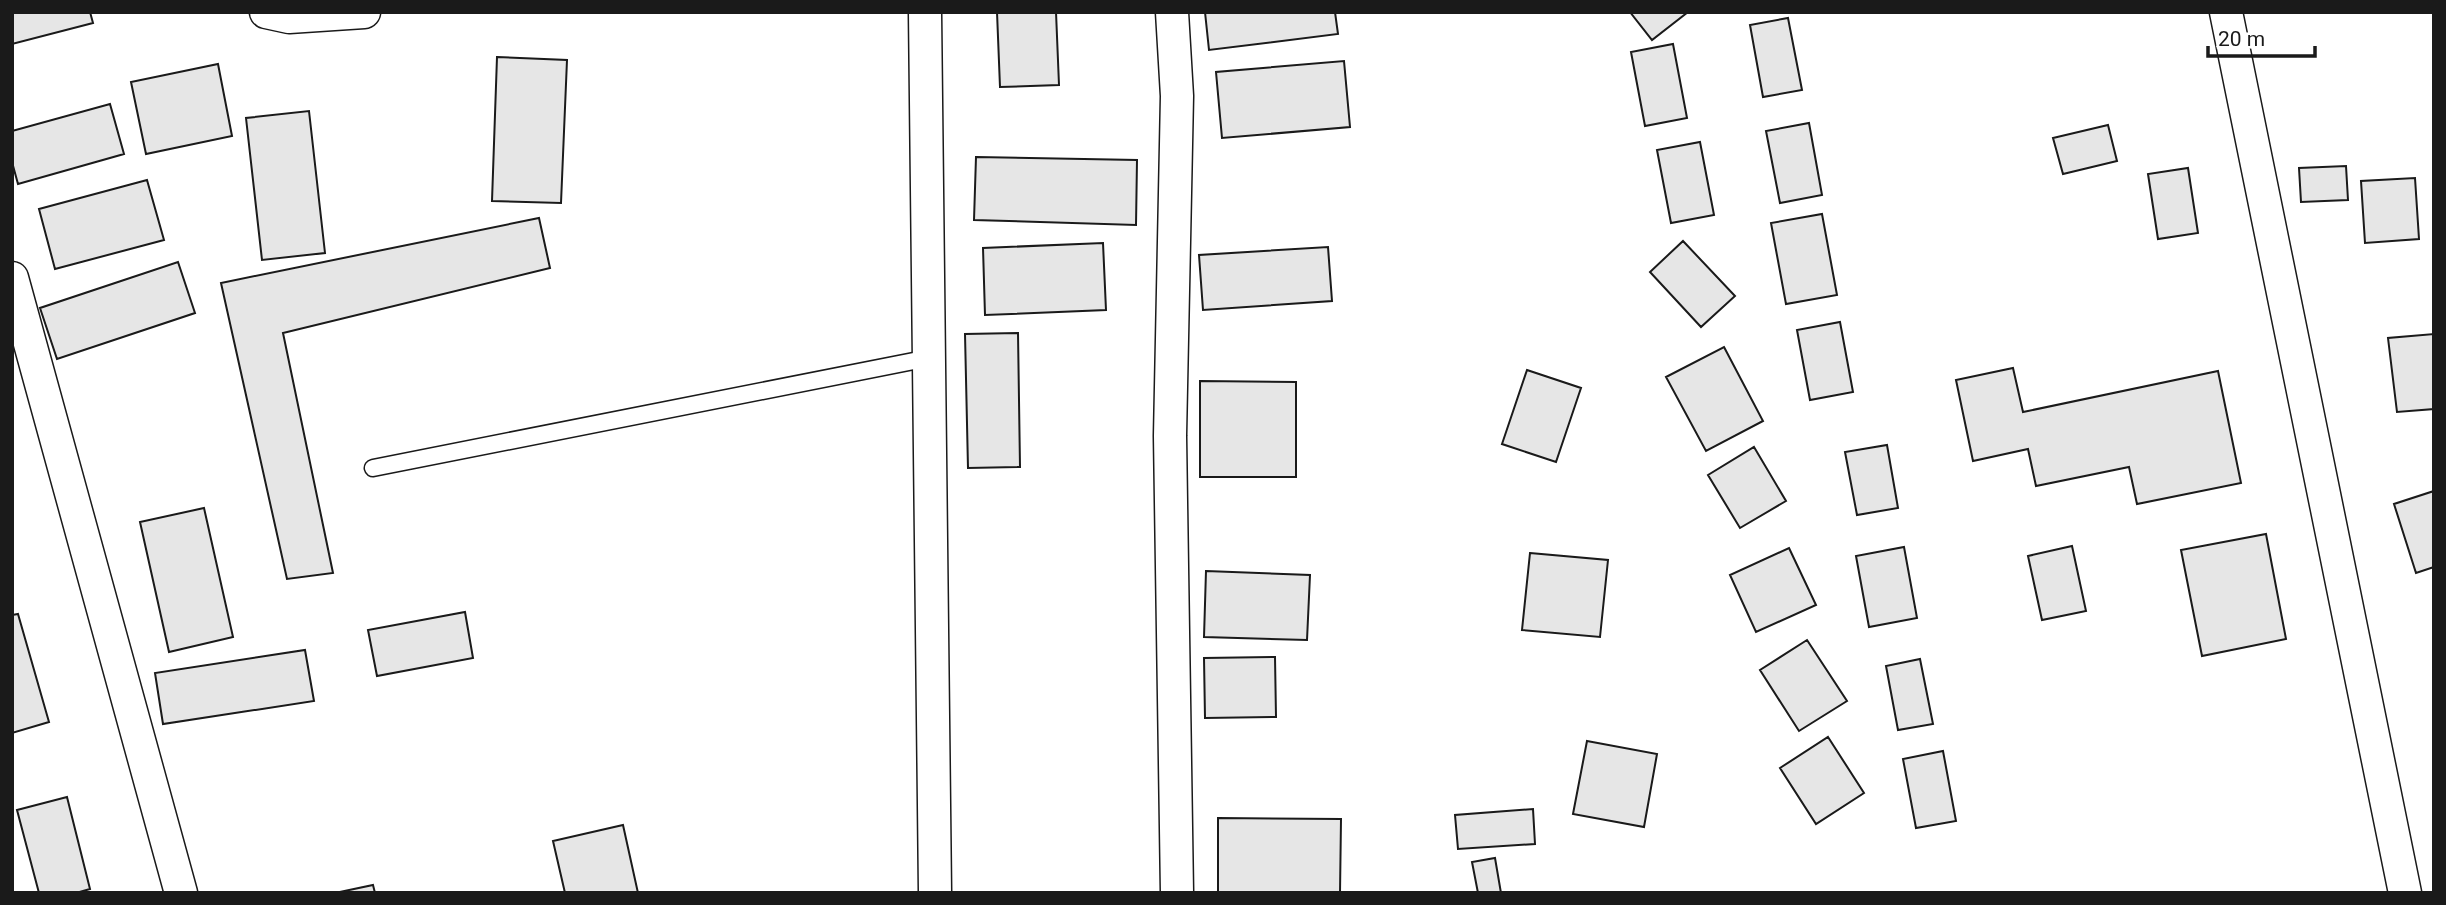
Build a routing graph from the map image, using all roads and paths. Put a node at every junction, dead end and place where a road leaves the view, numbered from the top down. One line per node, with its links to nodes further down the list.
1 (266, 12): 2 (street)
2 (364, 12)
3 (925, 12): 7 (street)
4 (1172, 12): 11 (street)
5 (2226, 12): 12 (street)
6 (12, 278): 9 (street)
7 (929, 358): 8 (lane); 10 (street)
8 (373, 468)
9 (181, 893)
10 (935, 893)
11 (1177, 893)
12 (2405, 893)

